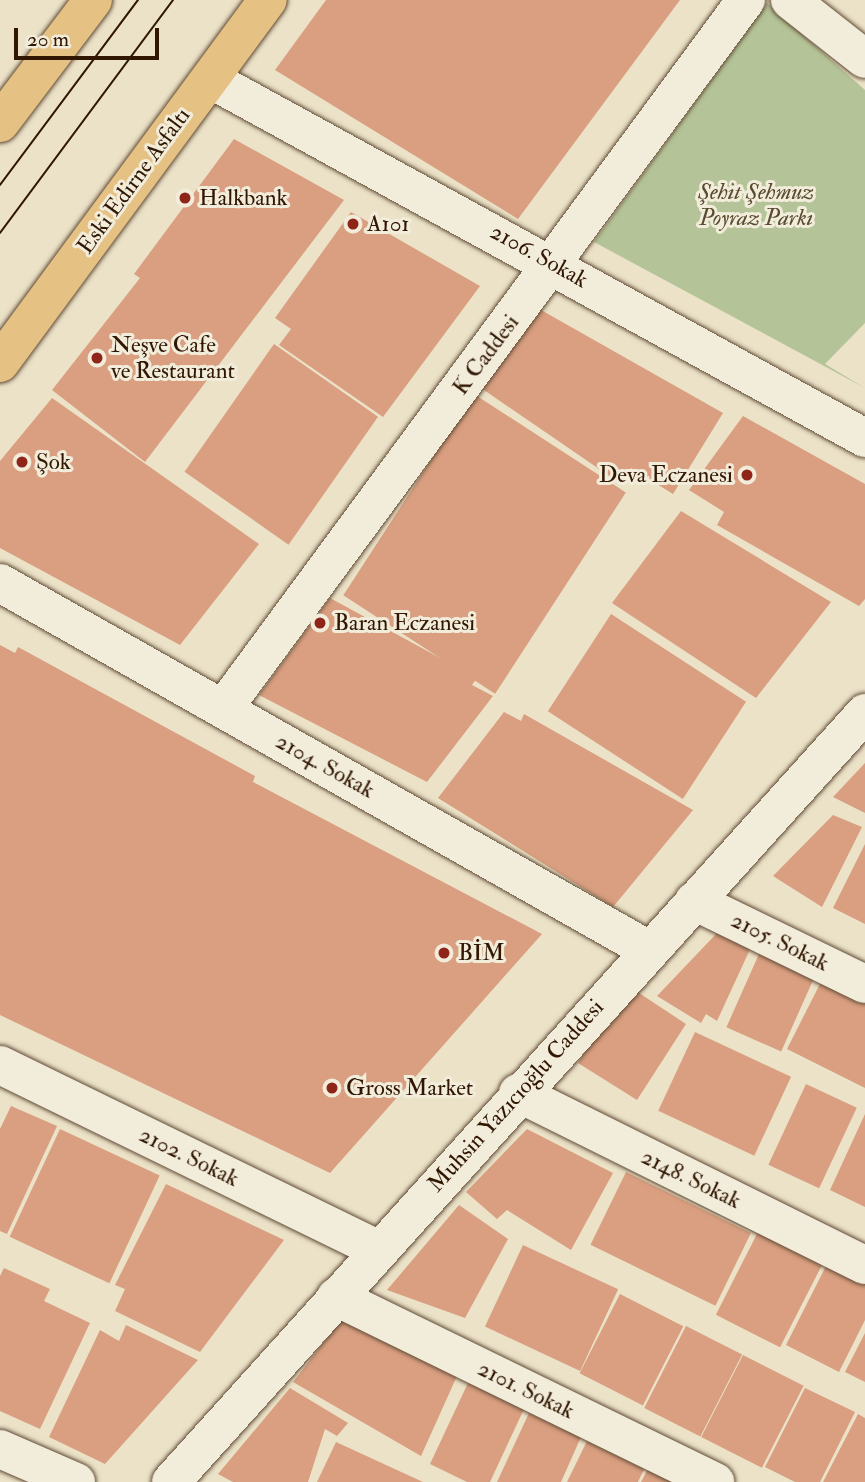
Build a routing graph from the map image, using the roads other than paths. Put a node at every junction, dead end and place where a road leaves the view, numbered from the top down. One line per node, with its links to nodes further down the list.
1 (93, 0): 7 (main road)
2 (268, 0): 6 (main road, Eski Edirne Asfaltı)
3 (746, 0): 8 (street, K Caddesi)
4 (790, 0): 5 (street)
5 (865, 59)
6 (210, 79): 8 (street, 2106. Sokak); 9 (main road, Eski Edirne Asfaltı)
7 (0, 123)
8 (554, 264): 10 (street, 2106. Sokak); 12 (street, K Caddesi)
9 (0, 363)
10 (865, 438)
11 (0, 583): 12 (street, 2104. Sokak)
12 (223, 709): 15 (street, 2104. Sokak)
13 (865, 713): 14 (street, Muhsin Yazıcıoğlu Caddesi)
14 (694, 901): 15 (street, Muhsin Yazıcıoğlu Caddesi); 16 (street, 2105. Sokak)
15 (649, 950): 18 (street, Muhsin Yazıcıoğlu Caddesi)
16 (865, 984)
17 (0, 1065): 19 (street, 2102. Sokak)
18 (518, 1093): 19 (street, Muhsin Yazıcıoğlu Caddesi); 20 (street, 2148. Sokak)
19 (379, 1250): 21 (street, Muhsin Yazıcıoğlu Caddesi)
20 (865, 1265)
21 (337, 1297): 24 (street, Muhsin Yazıcıoğlu Caddesi); 25 (street, 2101. Sokak)
22 (0, 1449): 23 (street)
23 (76, 1482)
24 (171, 1482)
25 (715, 1482)

